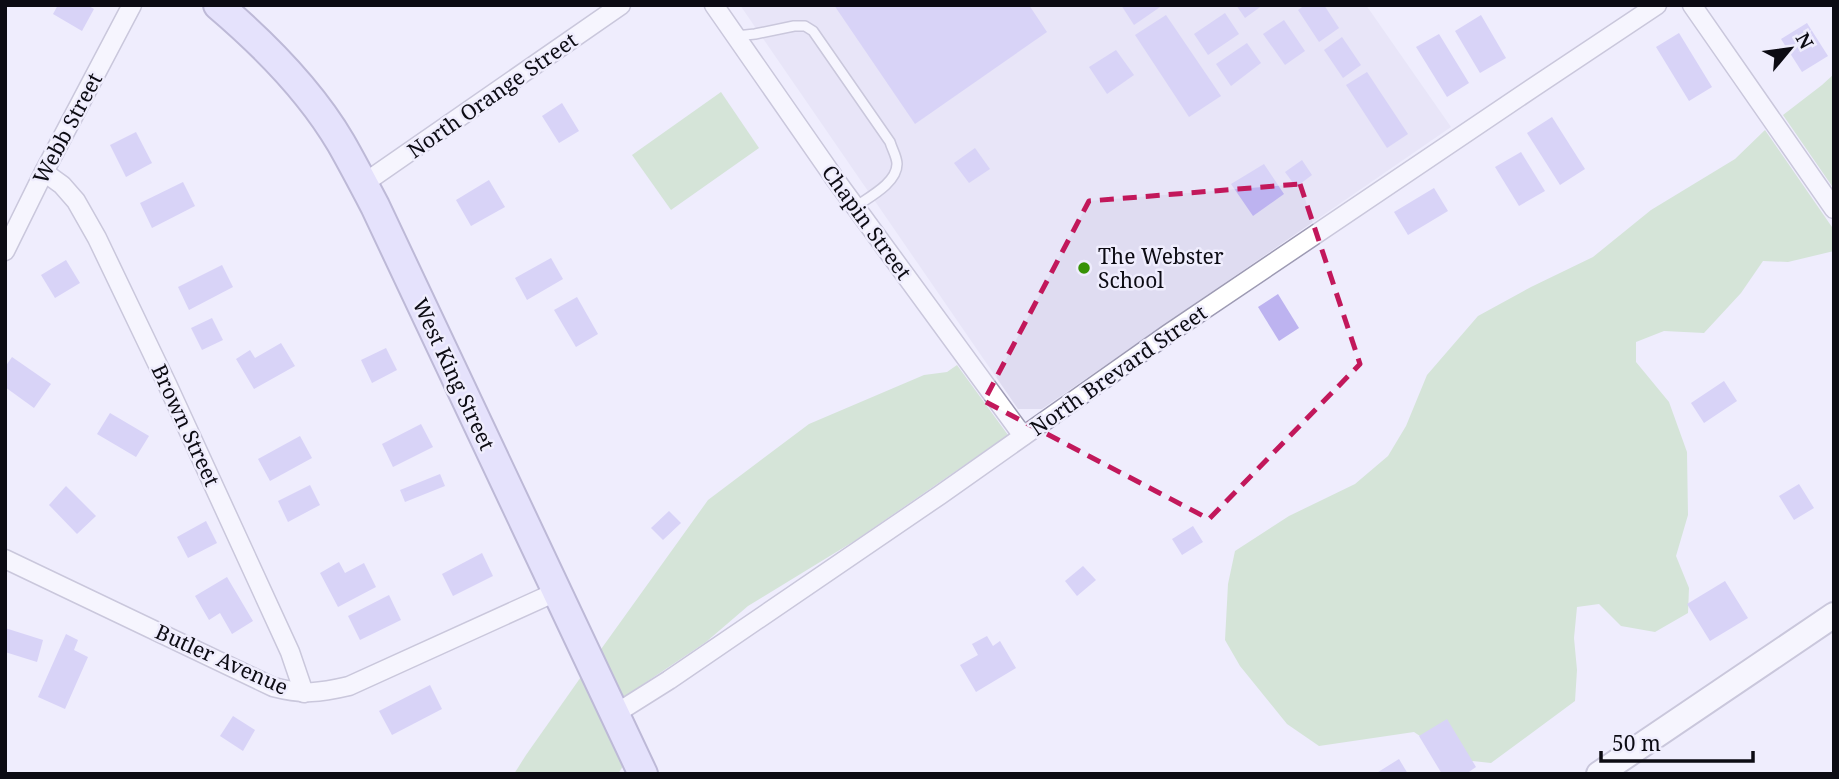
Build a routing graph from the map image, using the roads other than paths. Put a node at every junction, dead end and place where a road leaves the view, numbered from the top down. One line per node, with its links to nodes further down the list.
1 (132, 5): 8 (street, Webb Street)
2 (218, 5): 9 (main road, West King Street)
3 (621, 5): 9 (street, North Orange Street)
4 (714, 5): 7 (street, Chapin Street)
5 (1657, 5): 13 (street, North Brevard Street)
6 (1692, 5): 11 (street)
7 (736, 36): 10 (street, Chapin Street); 10 (lane)
8 (44, 172): 12 (street, Webb Street); 17 (street, Brown Street)
9 (363, 184): 15 (main road, West King Street)
10 (855, 207): 13 (street, Chapin Street)
11 (1834, 209)
12 (5, 251)
13 (1023, 436): 18 (street, North Brevard Street)
14 (5, 559): 17 (street, Butler Avenue)
15 (558, 591): 17 (street, Butler Avenue); 18 (main road, West King Street)
16 (1834, 615): 20 (main road)
17 (304, 693)
18 (615, 714): 19 (main road, West King Street)
19 (643, 774)
20 (1599, 774)

